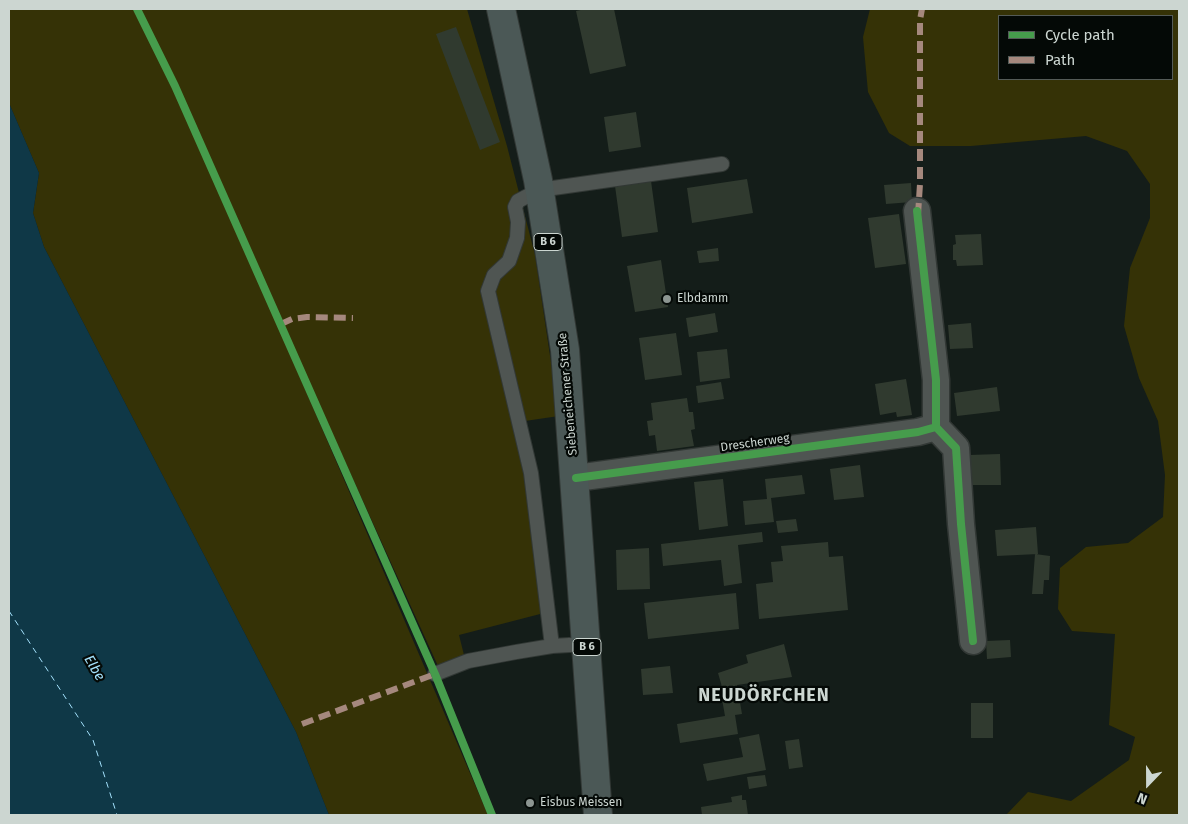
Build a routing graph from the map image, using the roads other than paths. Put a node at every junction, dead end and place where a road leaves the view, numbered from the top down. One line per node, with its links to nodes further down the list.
1 (501, 9): 3 (main road, Siebeneichener Straße / B 6)
2 (722, 164): 3 (lane)
3 (539, 190): 6 (main road, Siebeneichener Straße / B 6); 9 (lane)
4 (918, 211): 5 (street)
5 (936, 427): 6 (street, Drescherweg); 7 (street)
6 (576, 478): 8 (main road, Siebeneichener Straße / B 6)
7 (973, 641)
8 (587, 644): 9 (lane); 11 (main road, Siebeneichener Straße / B 6)
9 (552, 646): 10 (lane)
10 (435, 674)
11 (598, 815)

